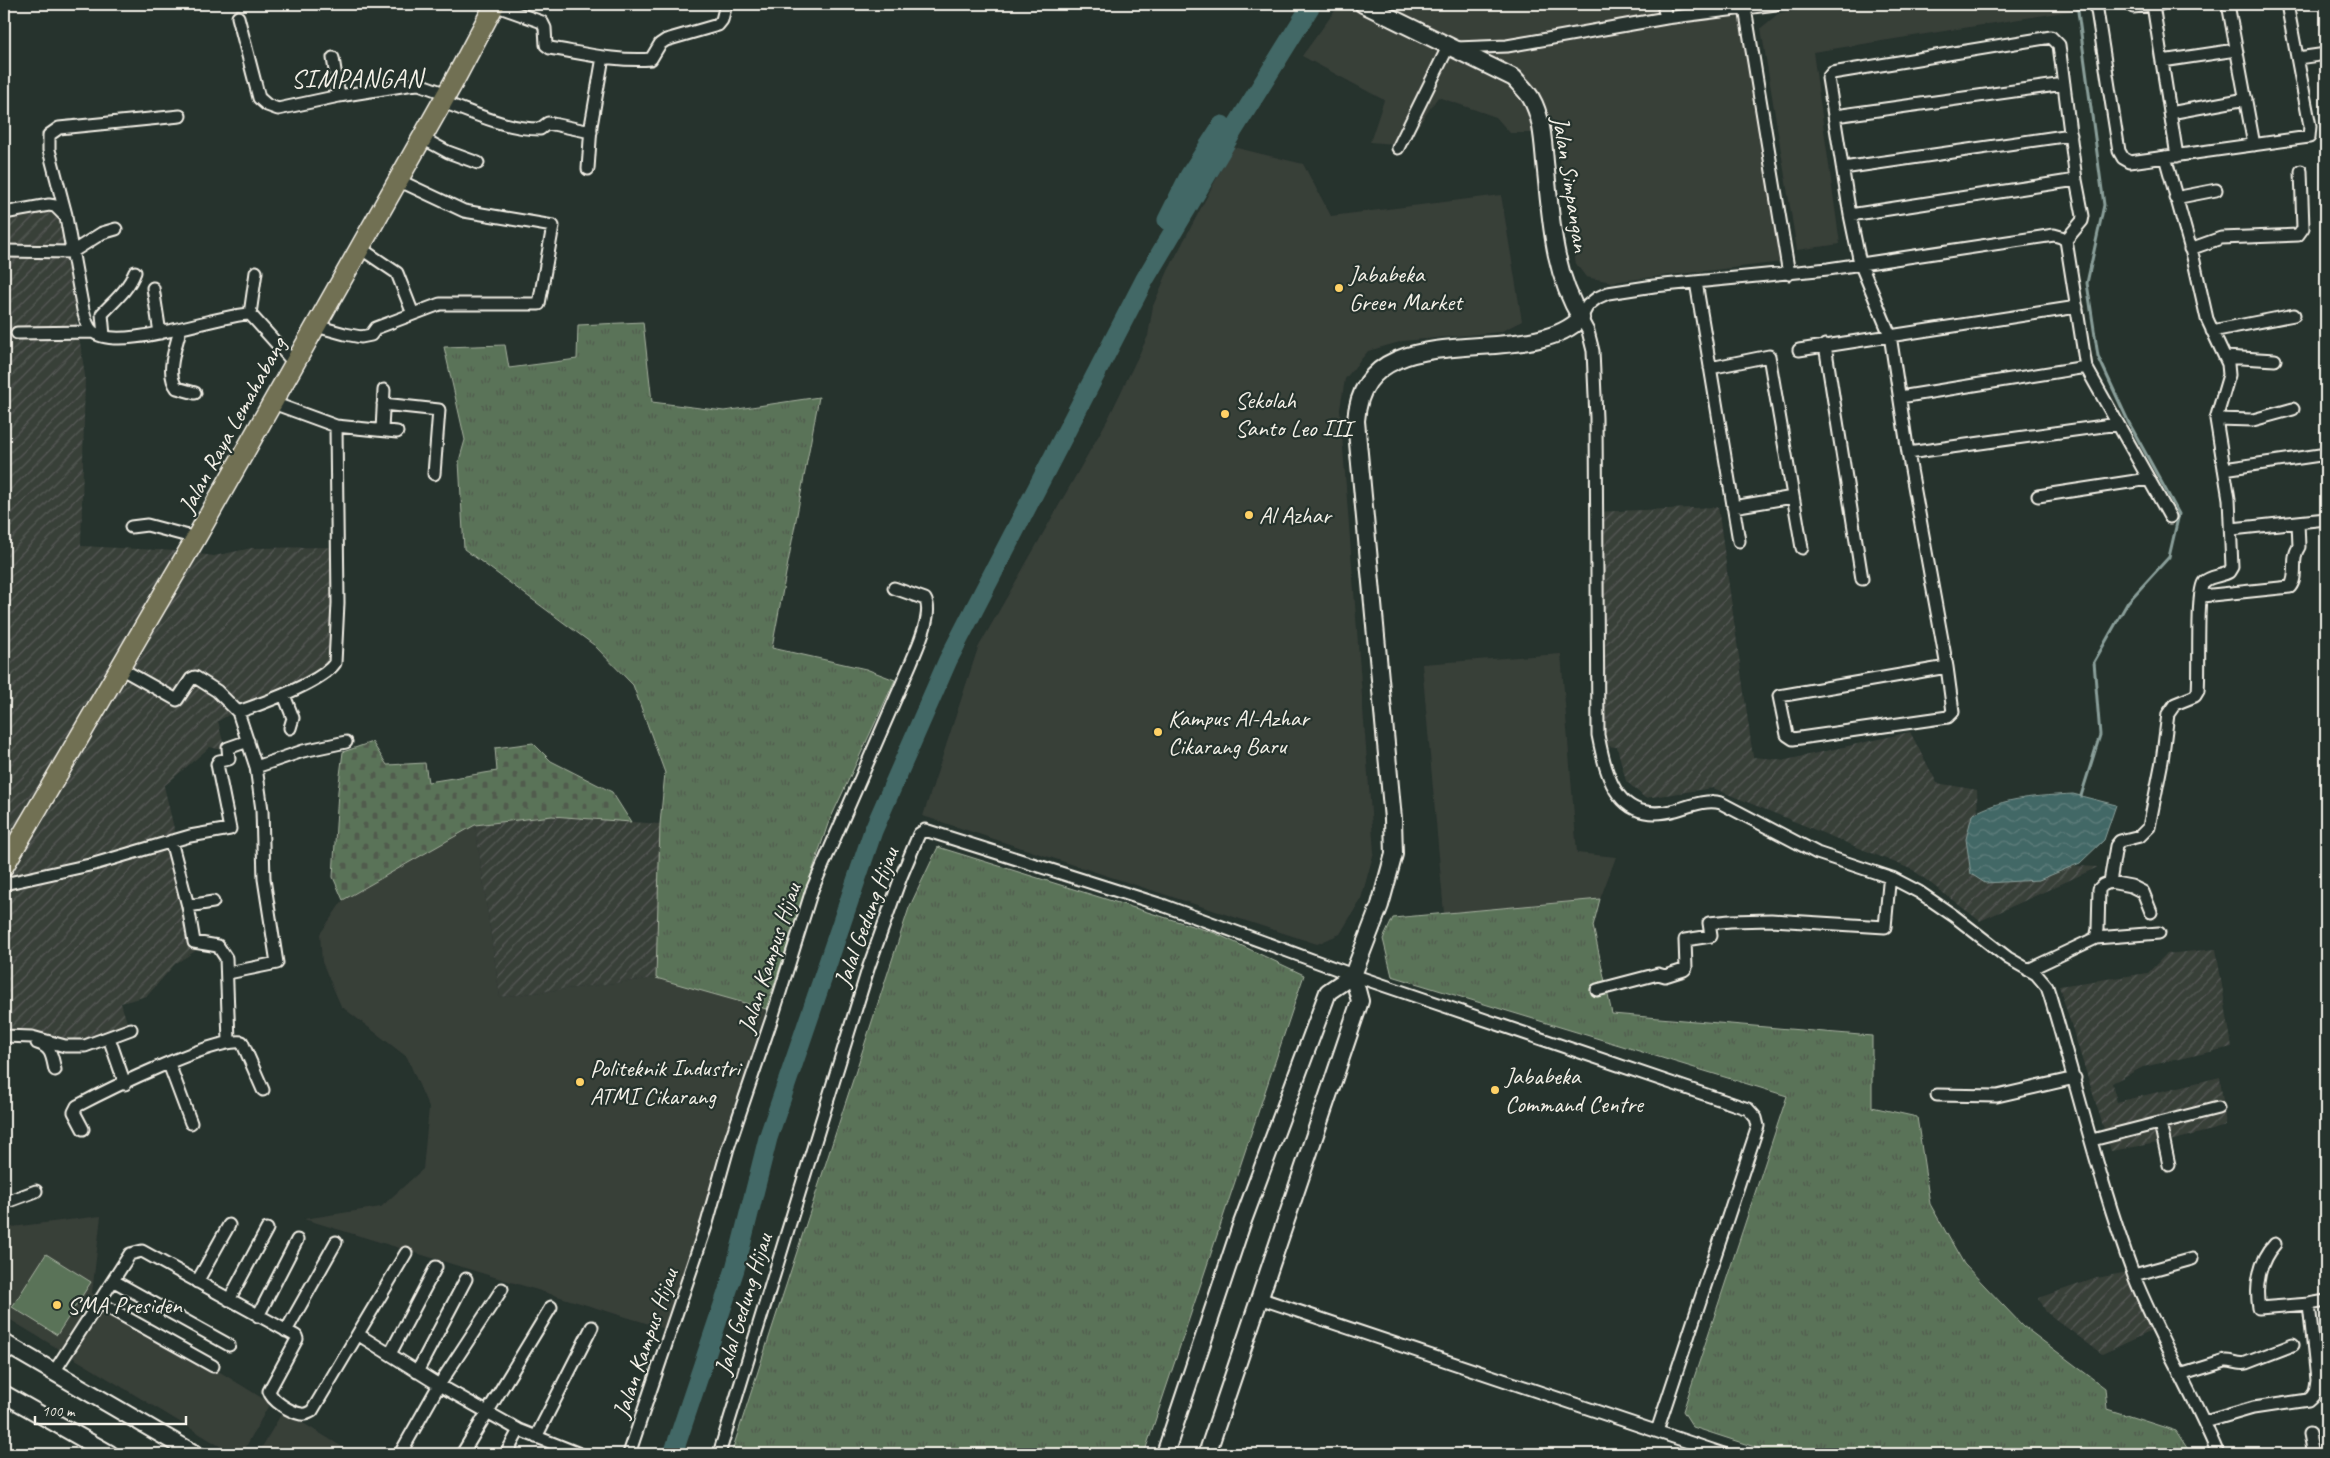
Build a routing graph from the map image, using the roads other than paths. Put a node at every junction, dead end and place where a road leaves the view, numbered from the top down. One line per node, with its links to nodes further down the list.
1 (726, 4): 17 (street)
2 (1364, 4): 14 (street, Jalan Simpangan)
3 (1663, 4): 13 (street)
4 (1776, 4): 11 (street)
5 (2096, 4): 34 (street)
6 (2157, 4): 10 (street); 20 (street)
7 (2228, 4): 15 (street)
8 (2287, 4): 19 (street)
9 (494, 5): 17 (street); 23 (main road, Jalan Raya Lemahabang)
10 (2133, 7)
11 (1745, 8): 13 (street); 55 (street)
12 (238, 17): 22 (street)
13 (1666, 18): 14 (street)
14 (1453, 46): 32 (street); 62 (street, Jalan Simpangan)
15 (2236, 50): 20 (street); 24 (street)
16 (2326, 54): 19 (street)
17 (603, 56): 28 (street)
18 (333, 58): 22 (street)
19 (2298, 58): 31 (street)
20 (2162, 61): 25 (street)
21 (2064, 84): 27 (street); 27 (street); 29 (street)
22 (339, 96): 23 (street)
23 (444, 98): 28 (street); 30 (main road, Jalan Raya Lemahabang)
24 (2246, 99): 25 (street); 31 (street)
25 (2170, 113): 33 (street)
26 (180, 116): 45 (street)
27 (1835, 116): 36 (street)
28 (591, 132): 37 (street)
29 (2071, 135): 36 (street); 40 (street)
30 (422, 138): 35 (street); 39 (main road, Jalan Raya Lemahabang)
31 (2254, 145): 33 (street)
32 (1398, 148)
33 (2177, 156): 34 (street)
34 (2165, 158): 42 (street)
35 (478, 163)
36 (1843, 168): 44 (street)
37 (588, 169)
38 (2301, 171): 49 (street)
39 (398, 180): 48 (main road, Jalan Raya Lemahabang); 60 (street)
40 (2076, 180): 44 (street); 47 (street)
41 (2216, 190): 42 (street)
42 (2175, 198): 49 (street)
43 (4, 213): 45 (street)
44 (1850, 215): 52 (street)
45 (66, 217): 51 (street)
46 (116, 229): 51 (street)
47 (2066, 240): 52 (street); 58 (street)
48 (360, 248): 60 (street); 63 (main road, Jalan Raya Lemahabang)
49 (2190, 249): 65 (street)
50 (4, 251): 51 (street)
51 (72, 252): 68 (street)
52 (1860, 264): 55 (street); 69 (street)
53 (135, 272): 68 (street)
54 (256, 272): 59 (street)
55 (1789, 274): 56 (street)
56 (1696, 282): 62 (street); 76 (street)
57 (153, 288): 66 (street)
58 (2077, 307): 69 (street); 75 (street)
59 (250, 314): 64 (street); 74 (street)
60 (413, 314): 63 (street)
61 (2294, 315): 65 (street)
62 (1581, 318): 117 (street); 127 (street)
63 (316, 326): 74 (main road, Jalan Raya Lemahabang)
64 (180, 330): 66 (street); 78 (street)
65 (2212, 331): 72 (street)
66 (160, 332): 68 (street)
67 (17, 333): 68 (street)
68 (99, 334)
69 (1890, 335): 70 (street); 79 (street)
70 (1825, 345): 71 (street); 104 (street)
71 (1799, 350)
72 (2224, 357): 73 (street); 83 (street)
73 (2275, 360)
74 (295, 364): 80 (main road, Jalan Raya Lemahabang)
75 (2086, 367): 79 (street); 84 (street)
76 (1710, 368): 94 (street); 95 (street)
77 (384, 390): 81 (street)
78 (195, 393)
79 (1900, 396): 88 (street)
80 (273, 403): 85 (street); 101 (main road, Jalan Raya Lemahabang)
81 (383, 404): 86 (street); 91 (street)
82 (2293, 409): 83 (street)
83 (2216, 419): 90 (street)
84 (2118, 424): 88 (street); 92 (street)
85 (336, 426): 86 (street); 109 (street)
86 (382, 430): 87 (street)
87 (397, 432)
88 (1908, 453): 107 (street)
89 (2320, 455): 90 (street)
90 (2224, 468): 100 (street)
91 (434, 474)
92 (2149, 479): 93 (street); 96 (street)
93 (2038, 496)
94 (1793, 497): 95 (street); 103 (street)
95 (1733, 507): 102 (street)
96 (2170, 517)
97 (2326, 519): 98 (street)
98 (2298, 522): 100 (street); 106 (street)
99 (131, 527): 101 (street)
100 (2232, 529): 106 (street)
101 (196, 538): 108 (main road, Jalan Raya Lemahabang)
102 (1738, 541)
103 (1802, 548)
104 (1862, 579)
105 (894, 588): 193 (street, Jalan Kampus Hijau)
106 (2202, 596): 118 (street)
107 (1947, 667): 107 (street)
108 (120, 668): 110 (street); 116 (main road, Jalan Raya Lemahabang)
109 (284, 695): 110 (street); 111 (street)
110 (238, 712): 112 (street)
111 (290, 728)
112 (248, 741): 114 (street); 115 (street)
113 (346, 742): 114 (street)
114 (256, 767): 126 (street)
115 (171, 841): 119 (street); 121 (street)
116 (4, 866)
117 (1892, 878): 125 (street); 128 (street)
118 (2110, 882): 122 (street); 124 (street)
119 (4, 884)
120 (213, 902): 121 (street)
121 (188, 906): 126 (street)
122 (2151, 912)
123 (2159, 933): 124 (street)
124 (2096, 938): 125 (street)
125 (2028, 970): 135 (street)
126 (228, 973): 132 (street)
127 (1353, 975): 160 (street); 183 (street); 194 (street, Jalal Gedung Hijau); 195 (street)
128 (1598, 990)
129 (131, 1029): 131 (street)
130 (4, 1037): 131 (street); 134 (street)
131 (108, 1038): 136 (street)
132 (229, 1041): 133 (street); 137 (street)
133 (169, 1064): 136 (street); 140 (street)
134 (55, 1070)
135 (2075, 1078): 138 (street); 143 (street)
136 (125, 1084): 142 (street)
137 (263, 1090)
138 (1937, 1095)
139 (2218, 1108): 141 (street)
140 (191, 1123)
141 (2160, 1124): 143 (street); 144 (street)
142 (83, 1129)
143 (2092, 1140): 155 (street)
144 (2169, 1166)
145 (36, 1191): 146 (street)
146 (4, 1203)
147 (228, 1225): 158 (street)
148 (267, 1229): 161 (street)
149 (297, 1240): 166 (street)
150 (336, 1242): 168 (street)
151 (2275, 1244): 164 (street)
152 (406, 1253): 169 (street)
153 (2192, 1259): 155 (street)
154 (436, 1268): 173 (street)
155 (2134, 1275): 177 (street)
156 (466, 1279): 176 (street)
157 (114, 1281): 158 (street); 163 (street); 171 (street)
158 (197, 1282): 161 (street)
159 (502, 1289): 178 (street)
160 (1259, 1298): 183 (street); 196 (street)
161 (229, 1300): 166 (street)
162 (2326, 1301): 164 (street)
163 (100, 1303): 174 (street); 175 (street)
164 (2309, 1304): 181 (street)
165 (551, 1307): 180 (street)
166 (258, 1316): 168 (street)
167 (592, 1327): 185 (street)
168 (286, 1331): 169 (street)
169 (359, 1335): 173 (street)
170 (4, 1343): 175 (street)
171 (229, 1345)
172 (2292, 1345): 177 (street)
173 (390, 1354): 176 (street)
174 (213, 1366)
175 (54, 1372): 188 (street)
176 (417, 1372): 178 (street)
177 (2180, 1375): 181 (street)
178 (439, 1385): 180 (street); 189 (street)
179 (4, 1394): 187 (street)
180 (488, 1411): 182 (street); 190 (street)
181 (2204, 1422): 198 (street)
182 (519, 1430): 185 (street); 191 (street)
183 (1657, 1431): 197 (street)
184 (2309, 1434): 199 (street)
185 (536, 1437): 186 (street)
186 (565, 1452): 192 (street)
187 (110, 1454)
188 (195, 1454)
189 (400, 1454)
190 (462, 1454)
191 (506, 1454)
192 (580, 1454)
193 (629, 1454)
194 (719, 1454)
195 (1165, 1454)
196 (1207, 1454)
197 (1724, 1454)
198 (2218, 1454)
199 (2313, 1454)

